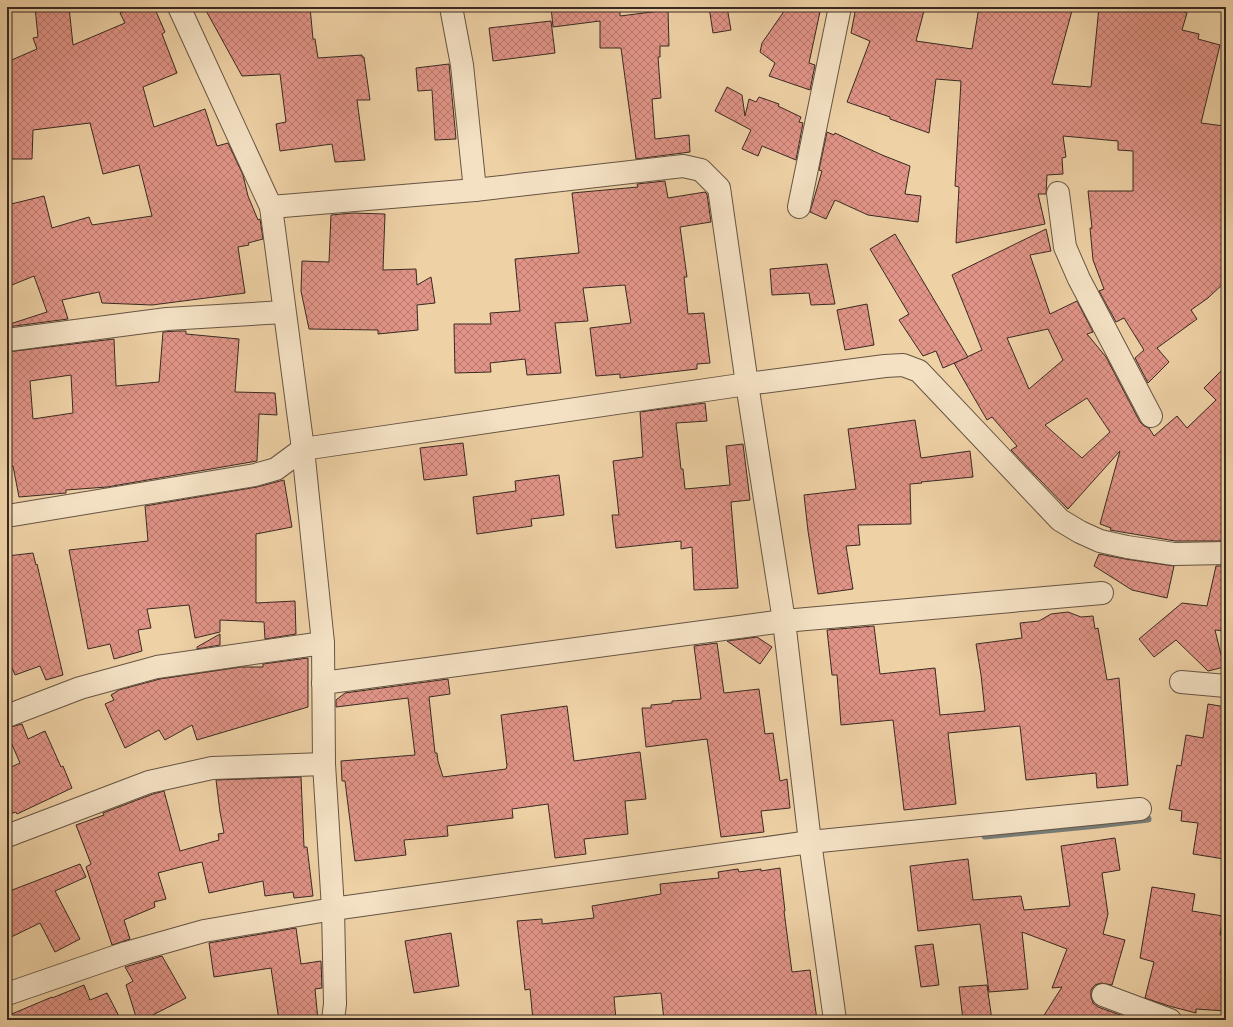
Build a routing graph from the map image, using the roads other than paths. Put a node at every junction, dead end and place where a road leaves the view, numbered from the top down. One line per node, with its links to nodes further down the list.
1 (179, 7): 6 (street)
2 (451, 7): 4 (street)
3 (840, 7): 7 (street)
4 (475, 190): 6 (street); 10 (street)
5 (1058, 193): 11 (street)
6 (271, 207): 8 (street)
7 (799, 207)
8 (284, 312): 9 (street); 12 (street)
9 (7, 340)
10 (747, 384): 12 (street); 14 (street); 16 (street)
11 (1151, 416)
12 (303, 449): 13 (street); 17 (street)
13 (7, 516)
14 (1226, 553)
15 (1102, 593): 16 (street)
16 (784, 621): 18 (street); 25 (street)
17 (323, 643): 18 (street); 21 (street)
18 (323, 682): 22 (street)
19 (1181, 682): 20 (street)
20 (1226, 686)
21 (7, 716)
22 (324, 764): 24 (street); 26 (street)
23 (1140, 809): 25 (street)
24 (7, 836)
25 (810, 842): 26 (street); 30 (street)
26 (333, 908): 27 (street); 29 (street)
27 (7, 994)
28 (1103, 995): 31 (street)
29 (333, 1020)
30 (835, 1020)
31 (1170, 1020)

